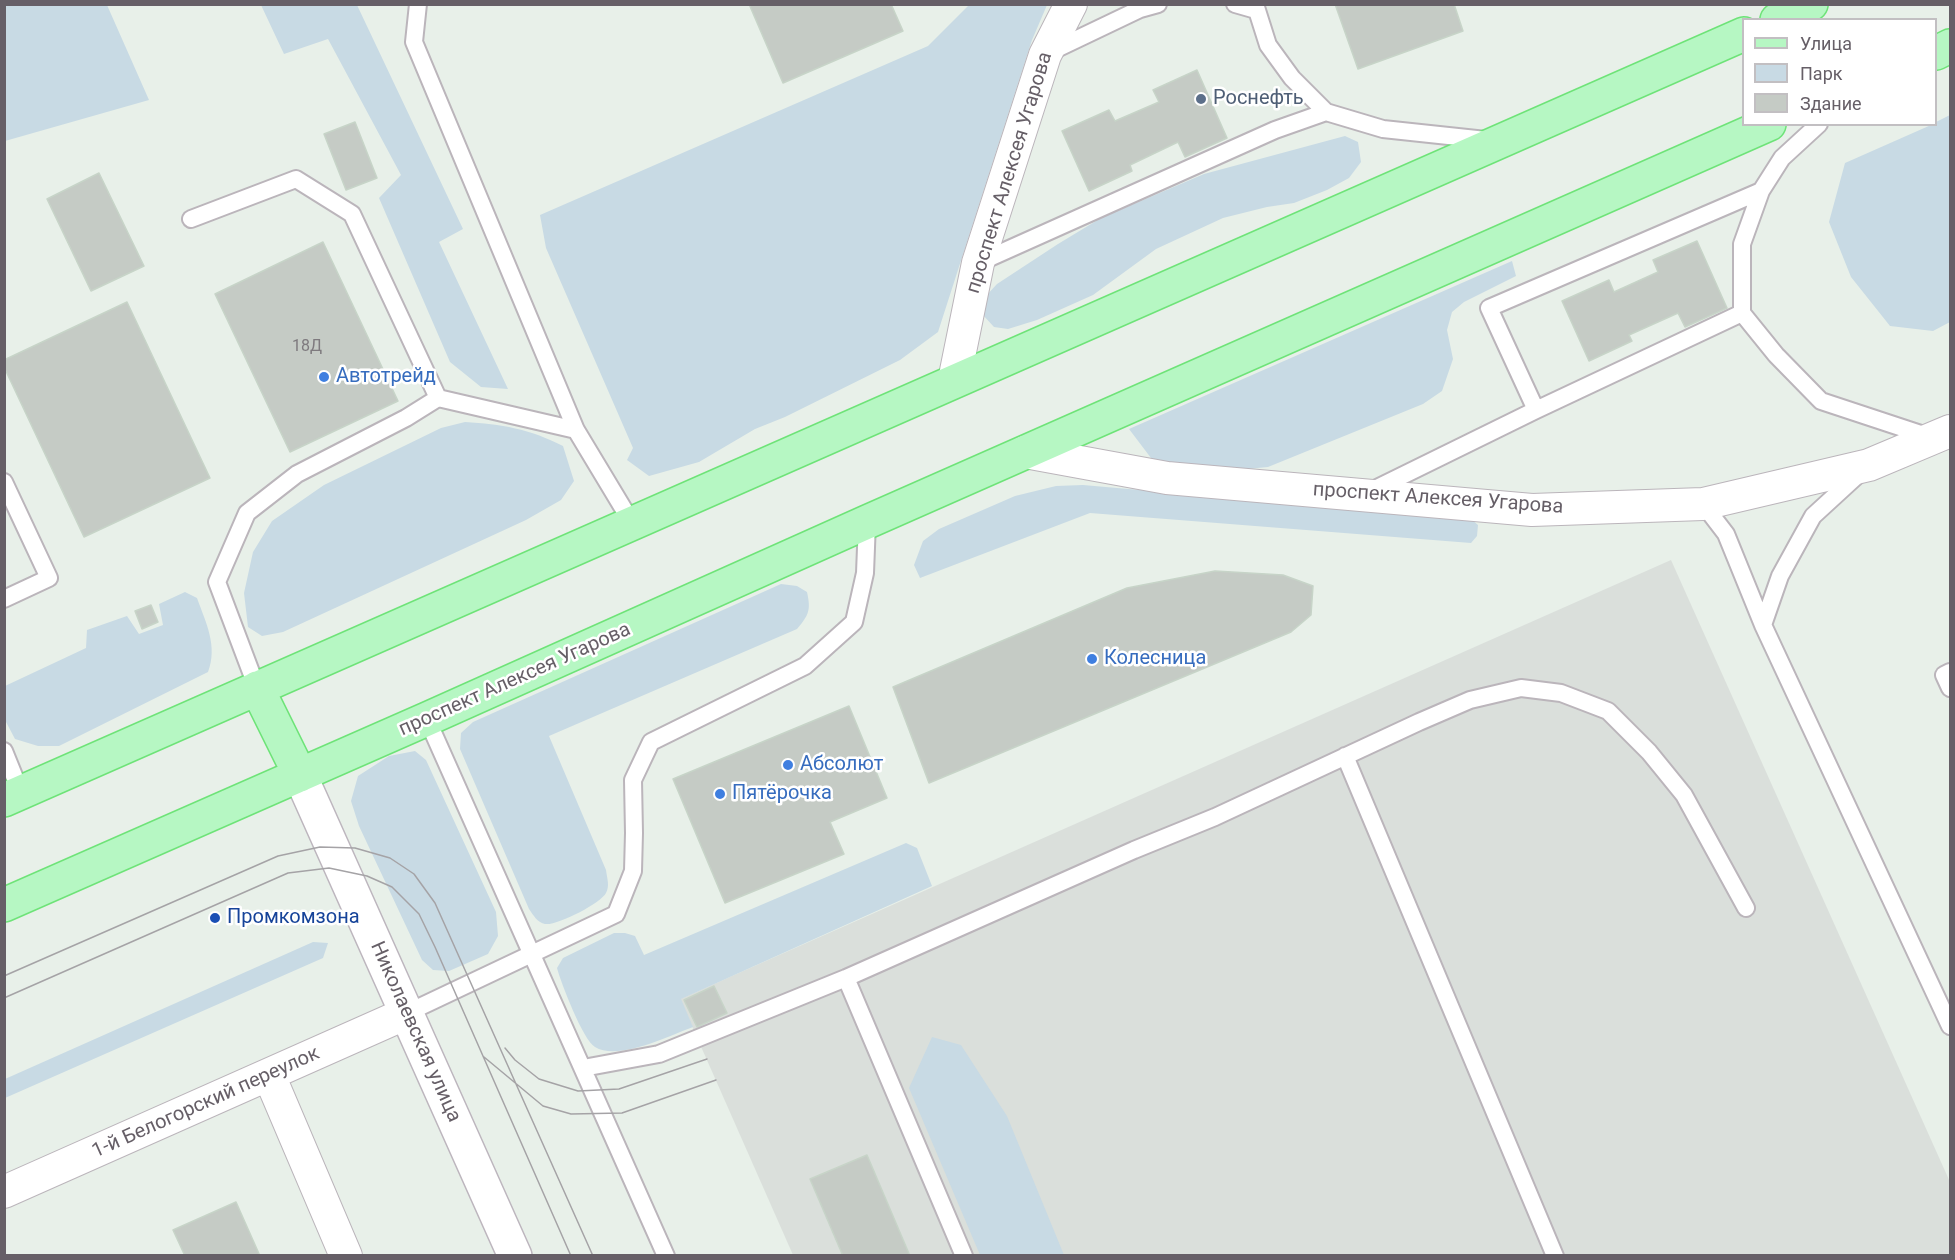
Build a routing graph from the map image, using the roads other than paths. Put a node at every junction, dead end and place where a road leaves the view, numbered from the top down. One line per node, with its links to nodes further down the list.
1 (418, 4): 21 (lane)
2 (1071, 4): 9 (street, проспект Алексея Угарова)
3 (1158, 4): 9 (lane)
4 (1235, 4): 6 (lane)
5 (1811, 4): 7 (main road)
6 (1256, 7): 10 (lane)
7 (1781, 18)
8 (1742, 34): 13 (main road)
9 (1045, 55): 16 (street, проспект Алексея Угарова)
10 (1326, 112): 13 (lane); 16 (lane)
11 (1764, 126): 23 (main road, проспект Алексея Угарова)
12 (1817, 126): 14 (lane)
13 (1496, 141): 18 (main road)
14 (1761, 191): 17 (lane); 20 (lane)
15 (191, 219): 19 (lane)
16 (978, 263): 18 (street, проспект Алексея Угарова)
17 (1742, 313): 20 (lane); 22 (lane)
18 (954, 381): 29 (main road)
19 (438, 398): 21 (lane); 33 (lane)
20 (1536, 410): 26 (lane)
21 (576, 430): 29 (lane)
22 (1942, 435): 24 (street, проспект Алексея Угарова)
23 (1025, 452): 26 (street, проспект Алексея Угарова); 28 (main road, проспект Алексея Угарова)
24 (1869, 465): 27 (street, проспект Алексея Угарова); 31 (lane)
25 (4, 482): 30 (lane)
26 (1362, 495): 27 (street, проспект Алексея Угарова)
27 (1703, 504): 31 (lane)
28 (867, 522): 35 (main road, проспект Алексея Угарова); 42 (lane)
29 (632, 523): 33 (main road)
30 (4, 599)
31 (1763, 625): 45 (lane)
32 (1950, 672): 34 (lane)
33 (257, 688): 38 (main road); 39 (main road)
34 (1950, 688)
35 (427, 719): 38 (main road, проспект Алексея Угарова); 42 (lane)
36 (4, 751): 39 (lane)
37 (1345, 756): 41 (lane); 43 (lane); 53 (lane)
38 (300, 775): 40 (main road, проспект Алексея Угарова); 44 (main road, Николаевская улица)
39 (13, 796)
40 (4, 905)
41 (1746, 908)
42 (532, 955): 44 (lane); 46 (lane)
43 (846, 978): 46 (lane); 52 (lane)
44 (408, 1013): 47 (street, 1-й Белогорский переулок); 50 (main road, Николаевская улица)
45 (1950, 1026)
46 (583, 1068): 51 (lane)
47 (268, 1076): 48 (street, 1-й Белогорский переулок); 49 (street)
48 (4, 1192)
49 (346, 1256)
50 (515, 1256)
51 (666, 1256)
52 (964, 1256)
53 (1555, 1256)

